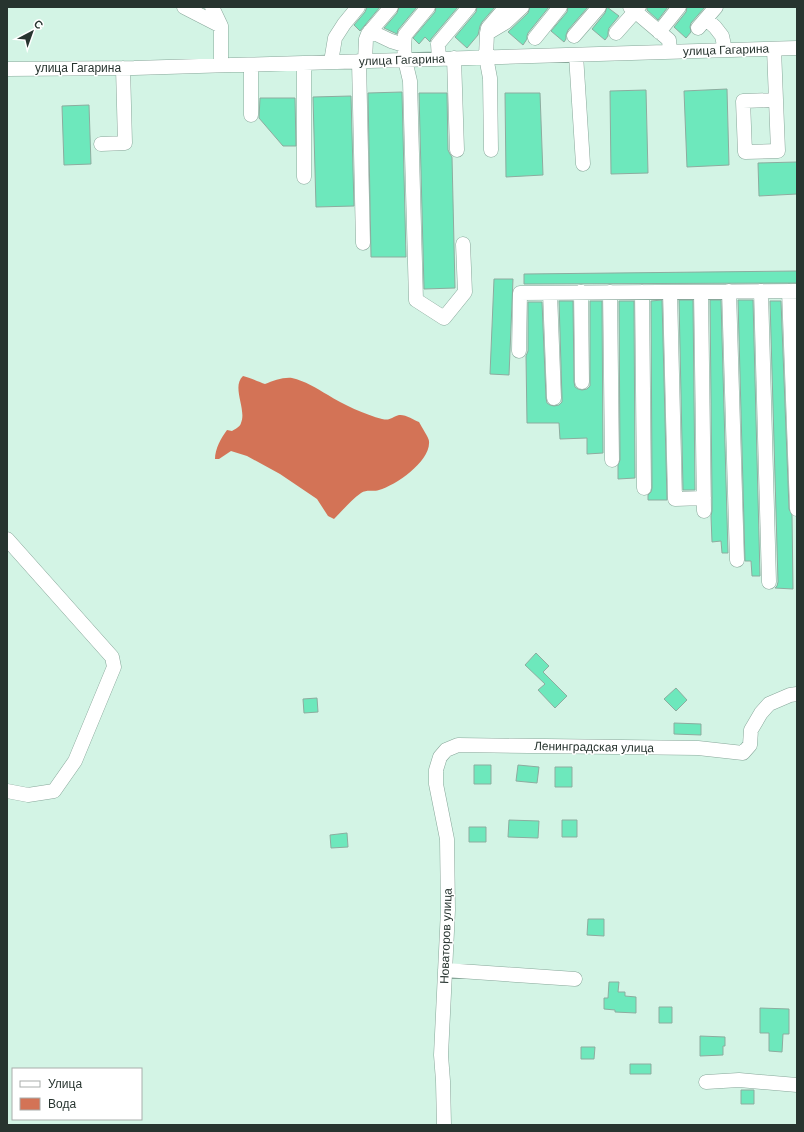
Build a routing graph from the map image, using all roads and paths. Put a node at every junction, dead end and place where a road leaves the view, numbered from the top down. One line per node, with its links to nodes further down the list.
1 (184, 7): 14 (street)
2 (212, 7): 14 (street)
3 (391, 7): 15 (street)
4 (428, 7): 21 (street)
5 (469, 7): 29 (street)
6 (506, 7): 17 (street)
7 (522, 7): 17 (street)
8 (560, 7): 20 (street)
9 (599, 7): 19 (street)
10 (679, 7): 16 (street)
11 (716, 7): 24 (street)
12 (352, 9): 32 (street)
13 (635, 9): 16 (street); 18 (street)
14 (221, 26): 34 (street)
15 (370, 31): 21 (street); 31 (street)
16 (658, 32): 25 (street)
17 (487, 33): 27 (street)
18 (616, 33)
19 (574, 36)
20 (535, 38)
21 (404, 45): 30 (street)
22 (797, 48): 23 (street, улица Гагарина)
23 (774, 49): 24 (street, улица Гагарина); 38 (street)
24 (725, 50): 25 (street, улица Гагарина)
25 (670, 52): 26 (street, улица Гагарина)
26 (576, 55): 27 (street, улица Гагарина); 43 (street)
27 (486, 57): 28 (street, улица Гагарина); 42 (street)
28 (454, 58): 29 (street, улица Гагарина); 41 (street)
29 (439, 59): 30 (street, улица Гагарина)
30 (405, 60): 31 (street, улица Гагарина); 46 (street)
31 (362, 61): 32 (street, улица Гагарина); 45 (street)
32 (331, 62): 33 (street, улица Гагарина)
33 (304, 64): 35 (street, улица Гагарина); 44 (street)
34 (221, 65): 35 (street, улица Гагарина); 36 (street, улица Гагарина)
35 (251, 65): 39 (street)
36 (123, 68): 37 (street, улица Гагарина); 40 (street)
37 (7, 69)
38 (776, 100)
39 (251, 115)
40 (101, 144)
41 (457, 150)
42 (491, 150)
43 (583, 164)
44 (304, 177)
45 (363, 242)
46 (463, 244)
47 (729, 291): 48 (street); 54 (street); 63 (street)
48 (761, 291): 49 (street); 64 (street)
49 (793, 291): 61 (street)
50 (581, 292): 51 (street); 55 (street); 57 (street)
51 (610, 292): 52 (street); 59 (street)
52 (642, 292): 53 (street); 60 (street)
53 (670, 292): 54 (street); 54 (street)
54 (701, 292)
55 (550, 293): 56 (street); 58 (street)
56 (519, 351)
57 (582, 382)
58 (554, 398)
59 (612, 460)
60 (644, 488)
61 (797, 509)
62 (7, 538): 67 (street)
63 (737, 560)
64 (769, 582)
65 (797, 694): 66 (street, Ленинградская улица)
66 (446, 750): 68 (street, Новаторов улица)
67 (7, 791)
68 (445, 970): 69 (street); 72 (street, Новаторов улица)
69 (575, 979)
70 (706, 1082): 71 (street)
71 (797, 1085)
72 (444, 1125)

